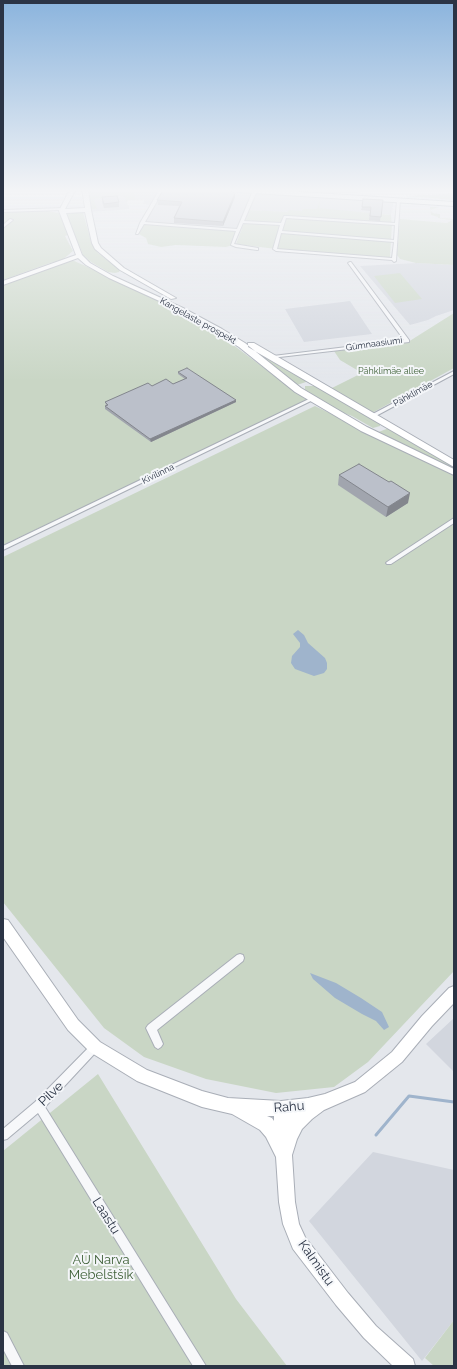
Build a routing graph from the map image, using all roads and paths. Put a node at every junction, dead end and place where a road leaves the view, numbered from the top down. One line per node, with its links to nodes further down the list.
1 (78, 253): 5 (main road)
2 (103, 253): 7 (main road, Kangelaste prospekt)
3 (318, 253): 4 (street)
4 (395, 253)
5 (79, 256): 8 (main road, Kangelaste prospekt); 9 (main road)
6 (350, 263): 14 (street, Gümnaasiumi)
7 (122, 269): 8 (main road); 11 (main road, Kangelaste prospekt)
8 (103, 273): 10 (main road, Kangelaste prospekt)
9 (3, 283)
10 (219, 331): 12 (main road, Kangelaste prospekt); 13 (main road)
11 (257, 348): 12 (main road, Kangelaste prospekt); 14 (main road, Kangelaste prospekt)
12 (248, 350): 17 (main road, Kangelaste prospekt)
13 (238, 353)
14 (273, 357): 16 (main road, Kangelaste prospekt)
15 (454, 372): 19 (street, Pähklimäe)
16 (319, 384): 17 (main road); 19 (main road, Kangelaste prospekt)
17 (298, 390): 18 (main road, Kangelaste prospekt)
18 (313, 399): 21 (main road, Kangelaste prospekt); 25 (street, Kivilinna)
19 (372, 416): 20 (main road, Kangelaste prospekt)
20 (382, 421): 21 (main road); 22 (main road, Kangelaste prospekt)
21 (364, 429): 23 (main road, Kangelaste prospekt)
22 (454, 464)
23 (454, 472)
24 (454, 520): 26 (street)
25 (3, 548)
26 (389, 563)
27 (3, 925): 31 (main road, Rahu)
28 (240, 958): 30 (street)
29 (454, 993): 32 (main road, Rahu)
30 (158, 1044)
31 (95, 1047): 33 (street, Pilve); 34 (main road, Rahu)
32 (321, 1103): 35 (main road, Rahu); 37 (main road)
33 (39, 1106): 36 (street, Pilve); 40 (street, Laastu)
34 (228, 1106): 35 (main road, Rahu); 37 (main road)
35 (281, 1109): 37 (main road, Kalmistu)
36 (3, 1135)
37 (284, 1158): 41 (main road, Kalmistu)
38 (3, 1337): 39 (street)
39 (18, 1366)
40 (200, 1366)
41 (406, 1366)

